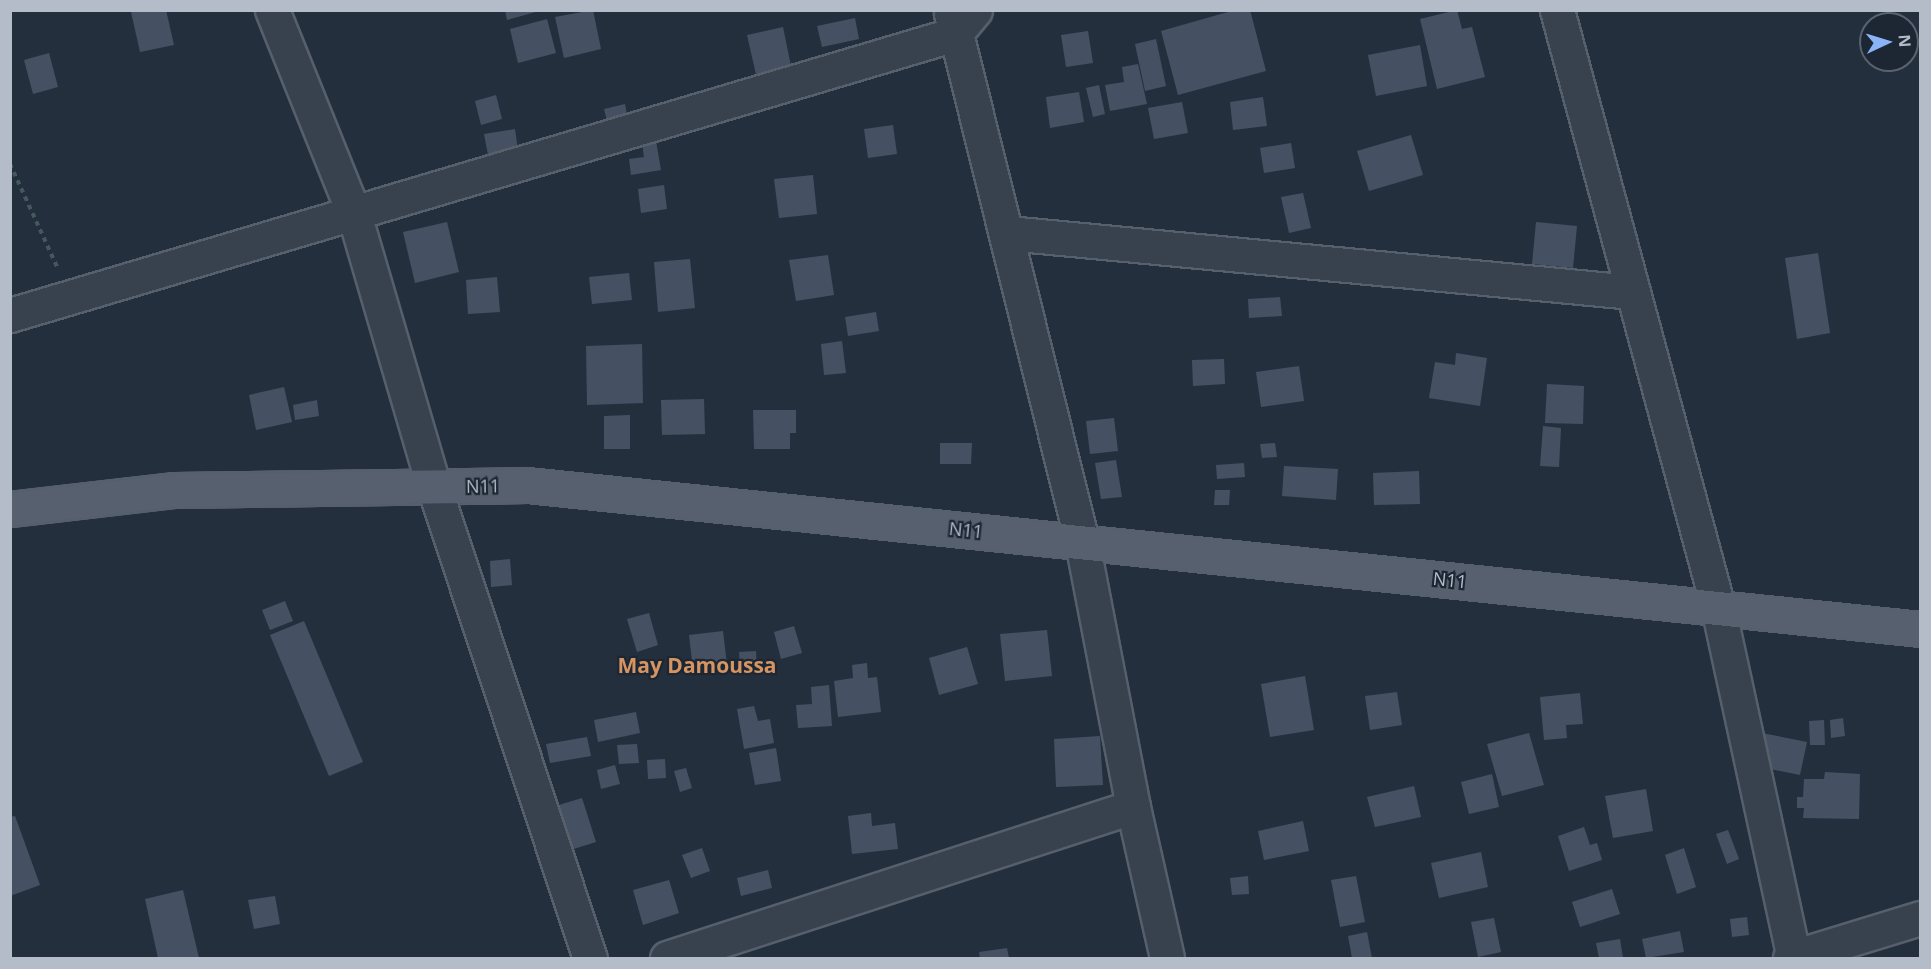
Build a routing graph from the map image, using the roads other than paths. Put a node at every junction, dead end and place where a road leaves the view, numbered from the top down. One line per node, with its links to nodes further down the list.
1 (272, 10): 4 (street)
2 (1557, 10): 6 (street)
3 (960, 18): 4 (street); 5 (street)
4 (354, 214): 7 (street); 8 (street)
5 (1008, 233): 6 (street); 10 (street)
6 (1632, 292): 11 (street)
7 (10, 315)
8 (435, 487): 9 (main road, N11); 10 (main road, N11); 15 (street)
9 (10, 508)
10 (1082, 542): 11 (main road, N11); 13 (street)
11 (1718, 607): 12 (main road, N11); 18 (street)
12 (1920, 629)
13 (1133, 807): 16 (street); 17 (street)
14 (1920, 918): 18 (street)
15 (590, 958)
16 (667, 958)
17 (1167, 958)
18 (1792, 958)

